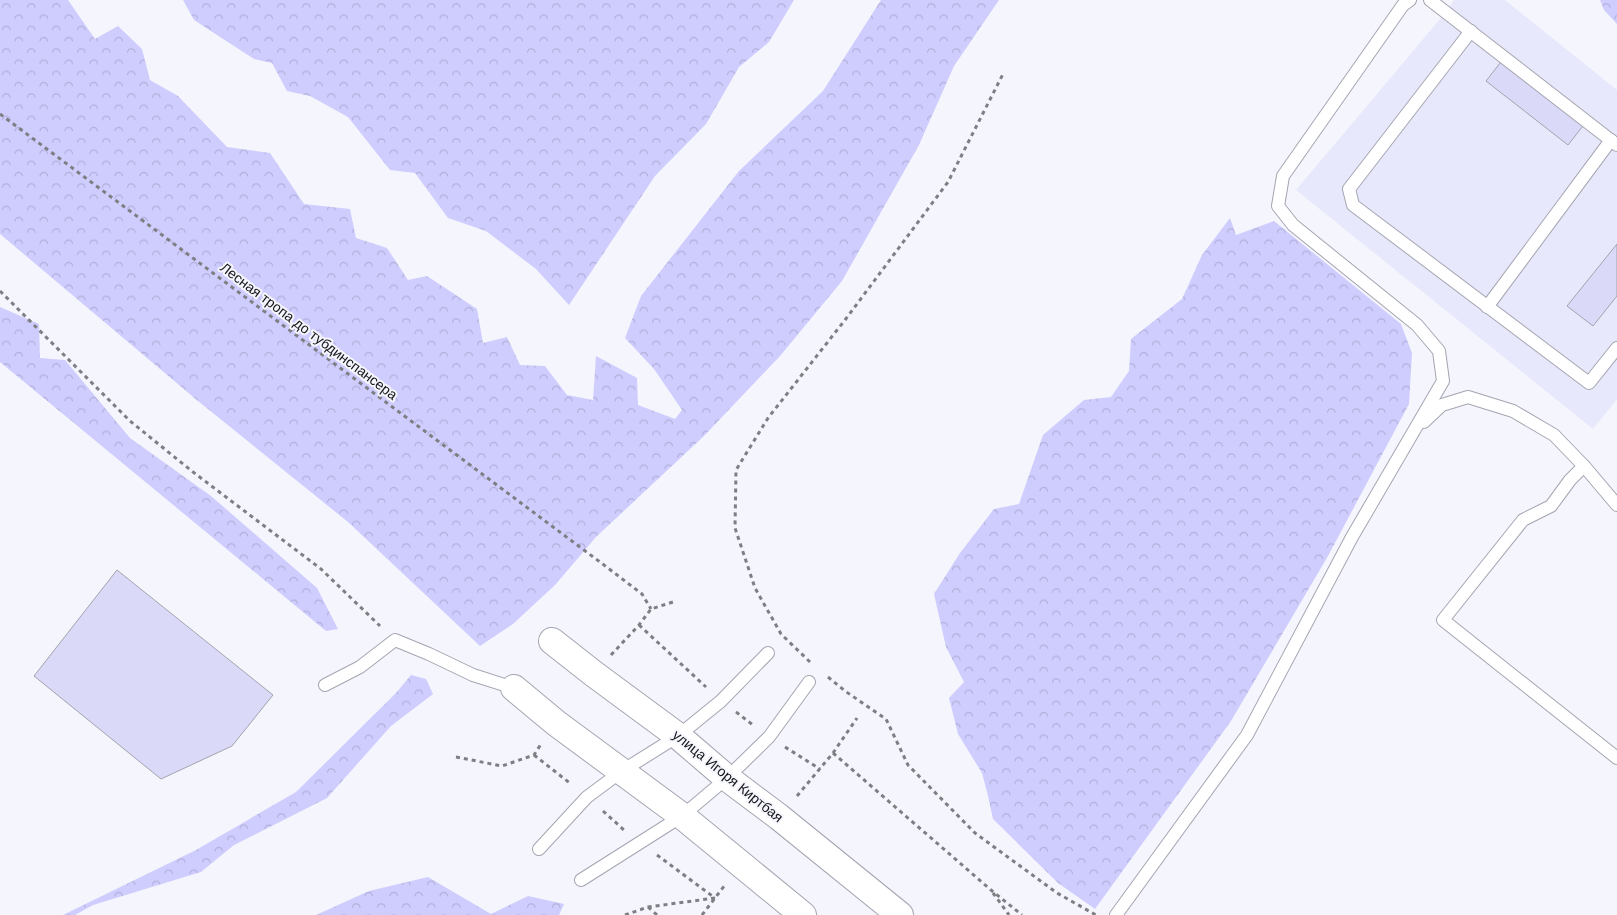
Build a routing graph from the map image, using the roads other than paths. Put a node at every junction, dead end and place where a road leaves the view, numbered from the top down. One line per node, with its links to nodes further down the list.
1 (1410, 0): 7 (lane)
2 (1430, 0): 3 (lane)
3 (1471, 31): 4 (lane); 5 (lane)
4 (1614, 143): 5 (lane)
5 (1487, 307): 6 (lane)
6 (1617, 348)
7 (1413, 433): 8 (lane); 24 (lane)
8 (1584, 466): 9 (lane); 16 (lane)
9 (1617, 505)
10 (552, 641): 15 (street, улица Игоря Киртбая)
11 (768, 653): 15 (lane)
12 (808, 682): 18 (lane)
13 (325, 685): 14 (lane)
14 (514, 688): 17 (street)
15 (678, 736): 17 (lane); 18 (street, улица Игоря Киртбая)
16 (1617, 758)
17 (622, 771): 19 (street); 20 (lane)
18 (727, 778): 19 (lane); 23 (street, улица Игоря Киртбая)
19 (682, 816): 21 (lane); 22 (street)
20 (539, 849)
21 (581, 880)
22 (803, 915)
23 (900, 915)
24 (1116, 915)

